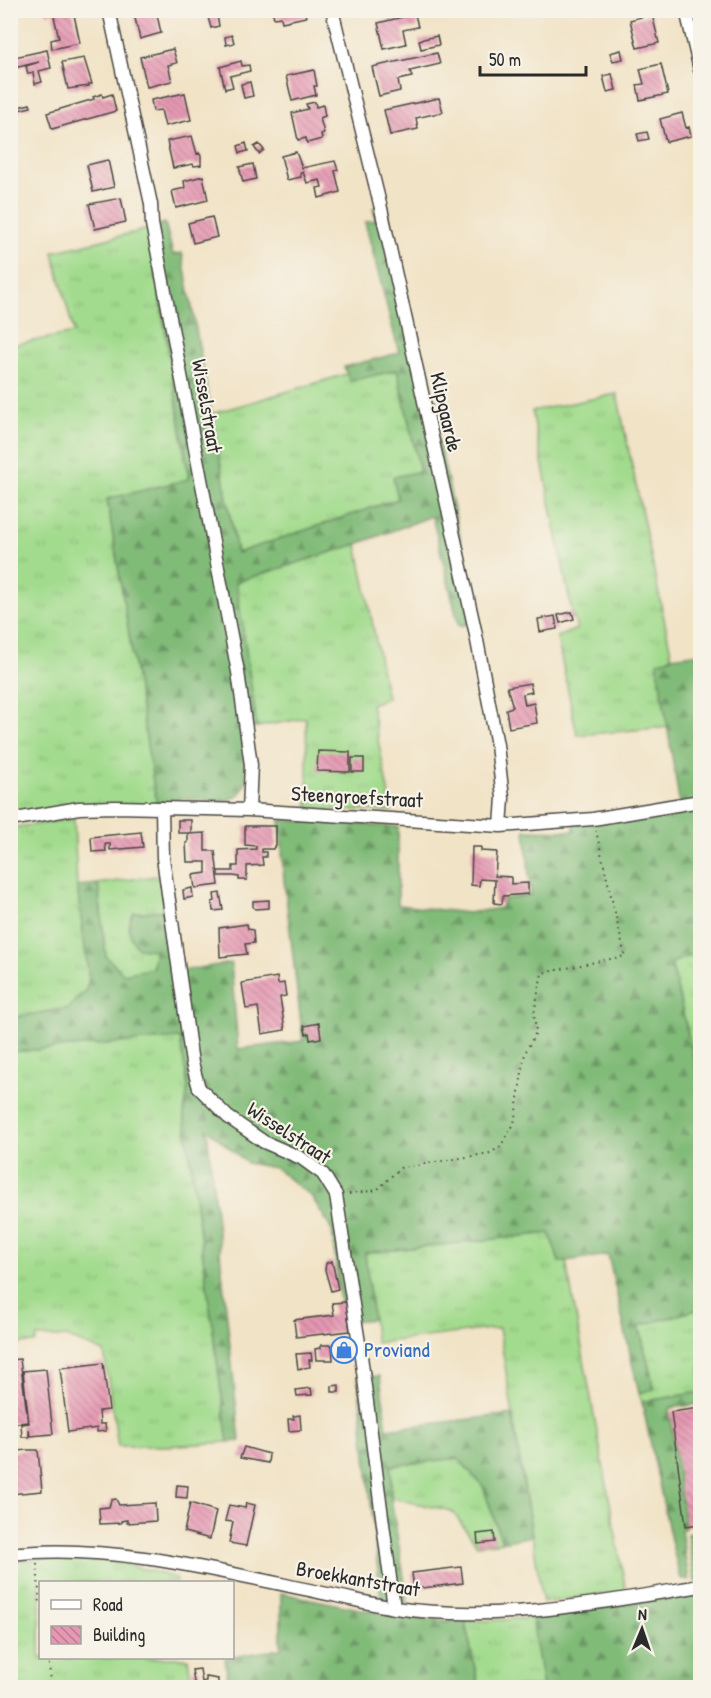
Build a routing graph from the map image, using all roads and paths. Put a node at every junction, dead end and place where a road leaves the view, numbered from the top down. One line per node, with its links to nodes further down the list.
1 (109, 10): 7 (street, Wisselstraat)
2 (333, 10): 10 (street, Klipgaarde)
3 (686, 10): 4 (street)
4 (700, 70)
5 (700, 801): 8 (street, Steengroefstraat)
6 (162, 808): 7 (street, Steengroefstraat); 9 (street, Steengroefstraat); 11 (street, Wisselstraat)
7 (249, 810): 10 (street, Steengroefstraat)
8 (593, 819): 10 (street, Steengroefstraat); 11 (path)
9 (10, 820)
10 (501, 826)
11 (336, 1195): 16 (street, Wisselstraat)
12 (39, 1552): 13 (street, Broekkantstraat); 15 (path); 16 (street, Broekkantstraat)
13 (10, 1554)
14 (700, 1586): 16 (street, Broekkantstraat)
15 (39, 1594)
16 (394, 1608)
17 (48, 1659): 18 (path)
18 (51, 1688)

